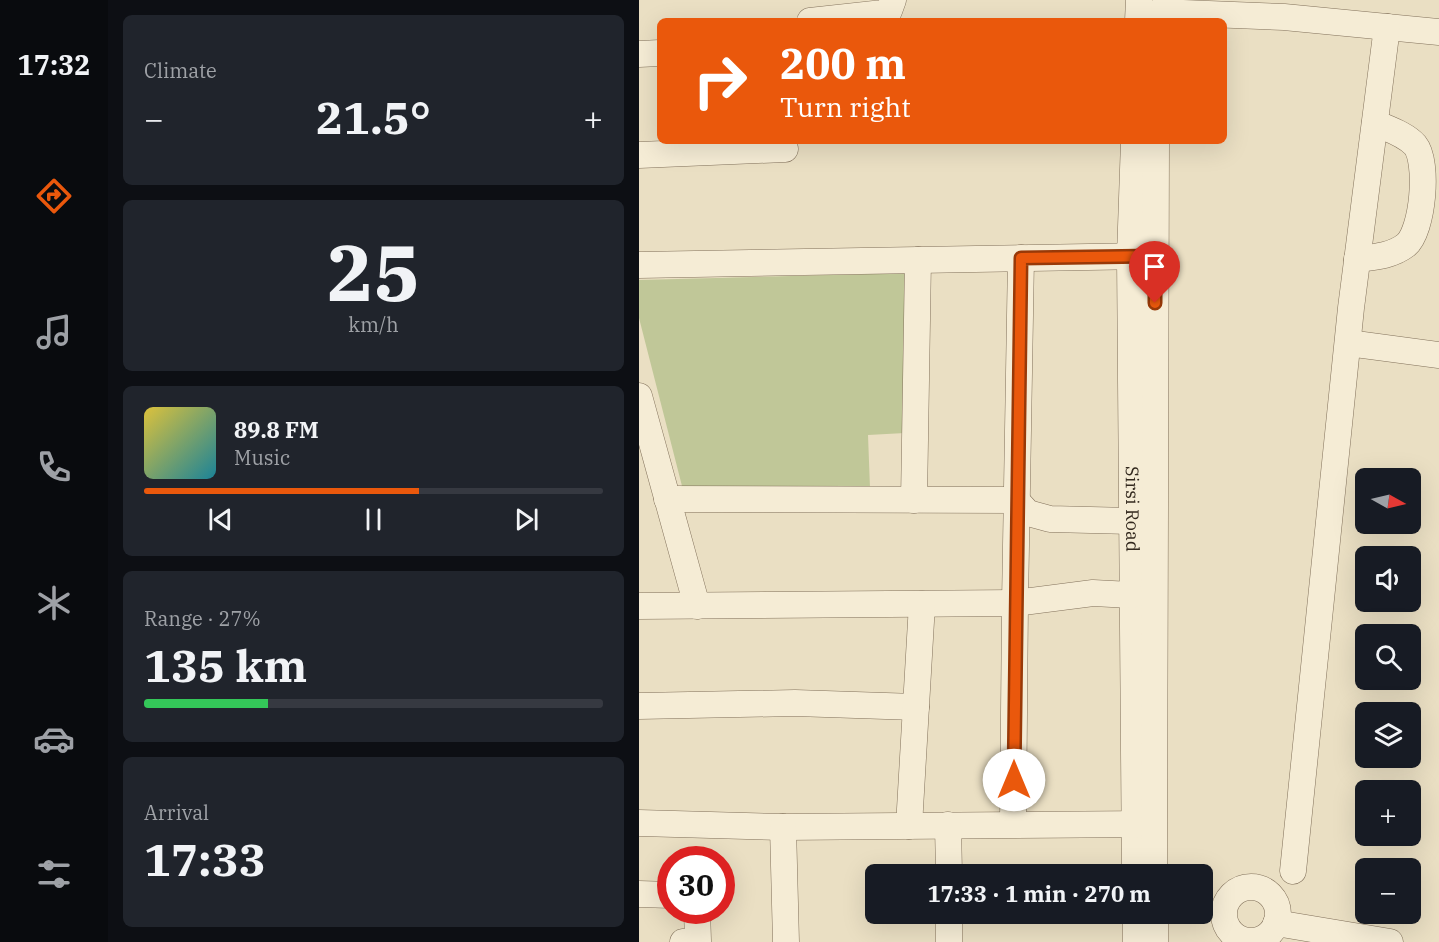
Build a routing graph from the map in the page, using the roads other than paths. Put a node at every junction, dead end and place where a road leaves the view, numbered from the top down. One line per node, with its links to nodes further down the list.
1 (893, 0): 4 (street)
2 (1285, 8): 3 (street); 5 (street)
3 (1150, 11)
4 (837, 18)
5 (1387, 27): 6 (street); 9 (street)
6 (1439, 32)
7 (657, 53): 8 (street)
8 (639, 54)
9 (1375, 123): 17 (street); 17 (street)
10 (1134, 144): 14 (street, Sirsi Road)
11 (1156, 144): 15 (street, Sirsi Road)
12 (785, 149): 13 (street)
13 (639, 154)
14 (1130, 256): 15 (street); 16 (street); 26 (street, Sirsi Road)
15 (1155, 256): 36 (street, Sirsi Road)
16 (1021, 258): 18 (street); 25 (street)
17 (1357, 259): 20 (street)
18 (918, 260): 19 (street); 24 (street)
19 (639, 265)
20 (1348, 343): 21 (street); 43 (street)
21 (1439, 355)
22 (639, 396): 23 (street)
23 (667, 499): 24 (street); 31 (street)
24 (914, 500): 25 (street)
25 (1016, 500): 26 (street); 28 (street)
26 (1131, 521): 27 (street, Sirsi Road)
27 (1131, 595): 28 (street); 36 (street, Sirsi Road)
28 (1015, 603): 29 (street); 35 (street)
29 (922, 604): 31 (street); 33 (street)
30 (639, 606): 31 (street)
31 (697, 606)
32 (639, 706): 33 (street)
33 (916, 707): 38 (street)
34 (639, 823): 39 (street)
35 (1013, 824): 36 (street); 37 (street)
36 (1144, 824): 41 (street, Sirsi Road); 42 (street, Sirsi Road)
37 (948, 825): 38 (street); 40 (street)
38 (909, 826): 39 (street)
39 (783, 827): 53 (street)
40 (949, 864)
41 (1137, 864)
42 (1152, 864)
43 (1293, 871)
44 (639, 894): 45 (street)
45 (657, 895)
46 (1213, 912): 47 (street); 47 (street)
47 (1276, 923): 57 (street)
48 (697, 924): 52 (street)
49 (949, 924): 54 (street)
50 (1136, 924): 55 (street)
51 (1155, 924): 56 (street)
52 (683, 942)
53 (786, 942)
54 (949, 942)
55 (1136, 942)
56 (1155, 942)
57 (1390, 942)

